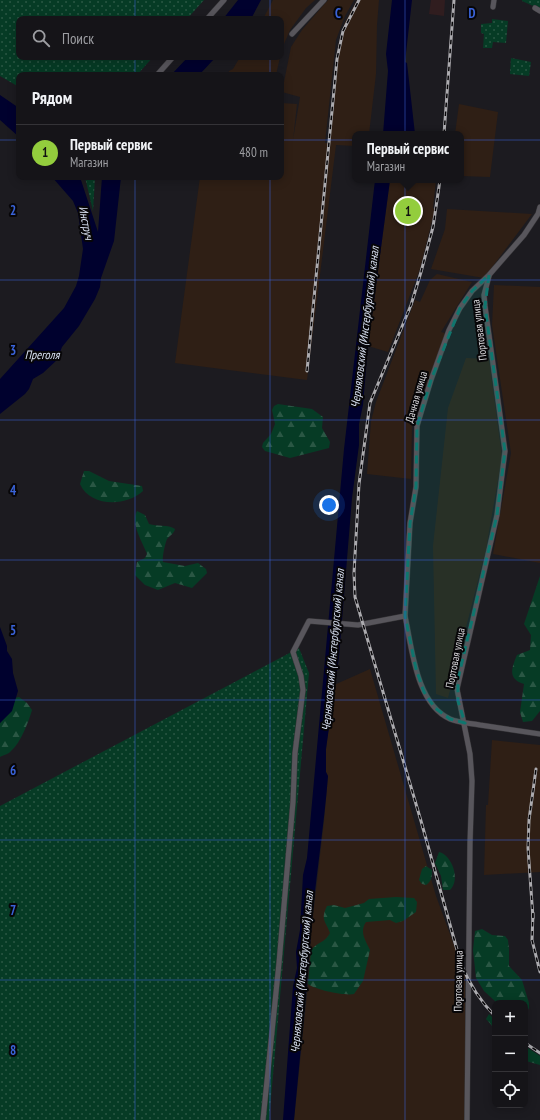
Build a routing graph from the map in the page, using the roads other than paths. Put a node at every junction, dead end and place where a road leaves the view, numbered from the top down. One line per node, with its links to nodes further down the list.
1 (224, 0): 5 (street)
2 (324, 0): 6 (street)
3 (494, 0): 4 (street)
4 (493, 7)
5 (210, 16)
6 (292, 34)
7 (170, 60): 8 (street)
8 (160, 72)
9 (540, 207): 10 (street, Дачная улица)
10 (489, 275): 11 (street, Дачная улица); 12 (street, Портовая улица)
11 (405, 616): 12 (street, Дачная улица); 14 (street)
12 (465, 723): 13 (street, Дачная улица); 15 (street, Портовая улица)
13 (540, 734)
14 (263, 1120)
15 (467, 1120)

